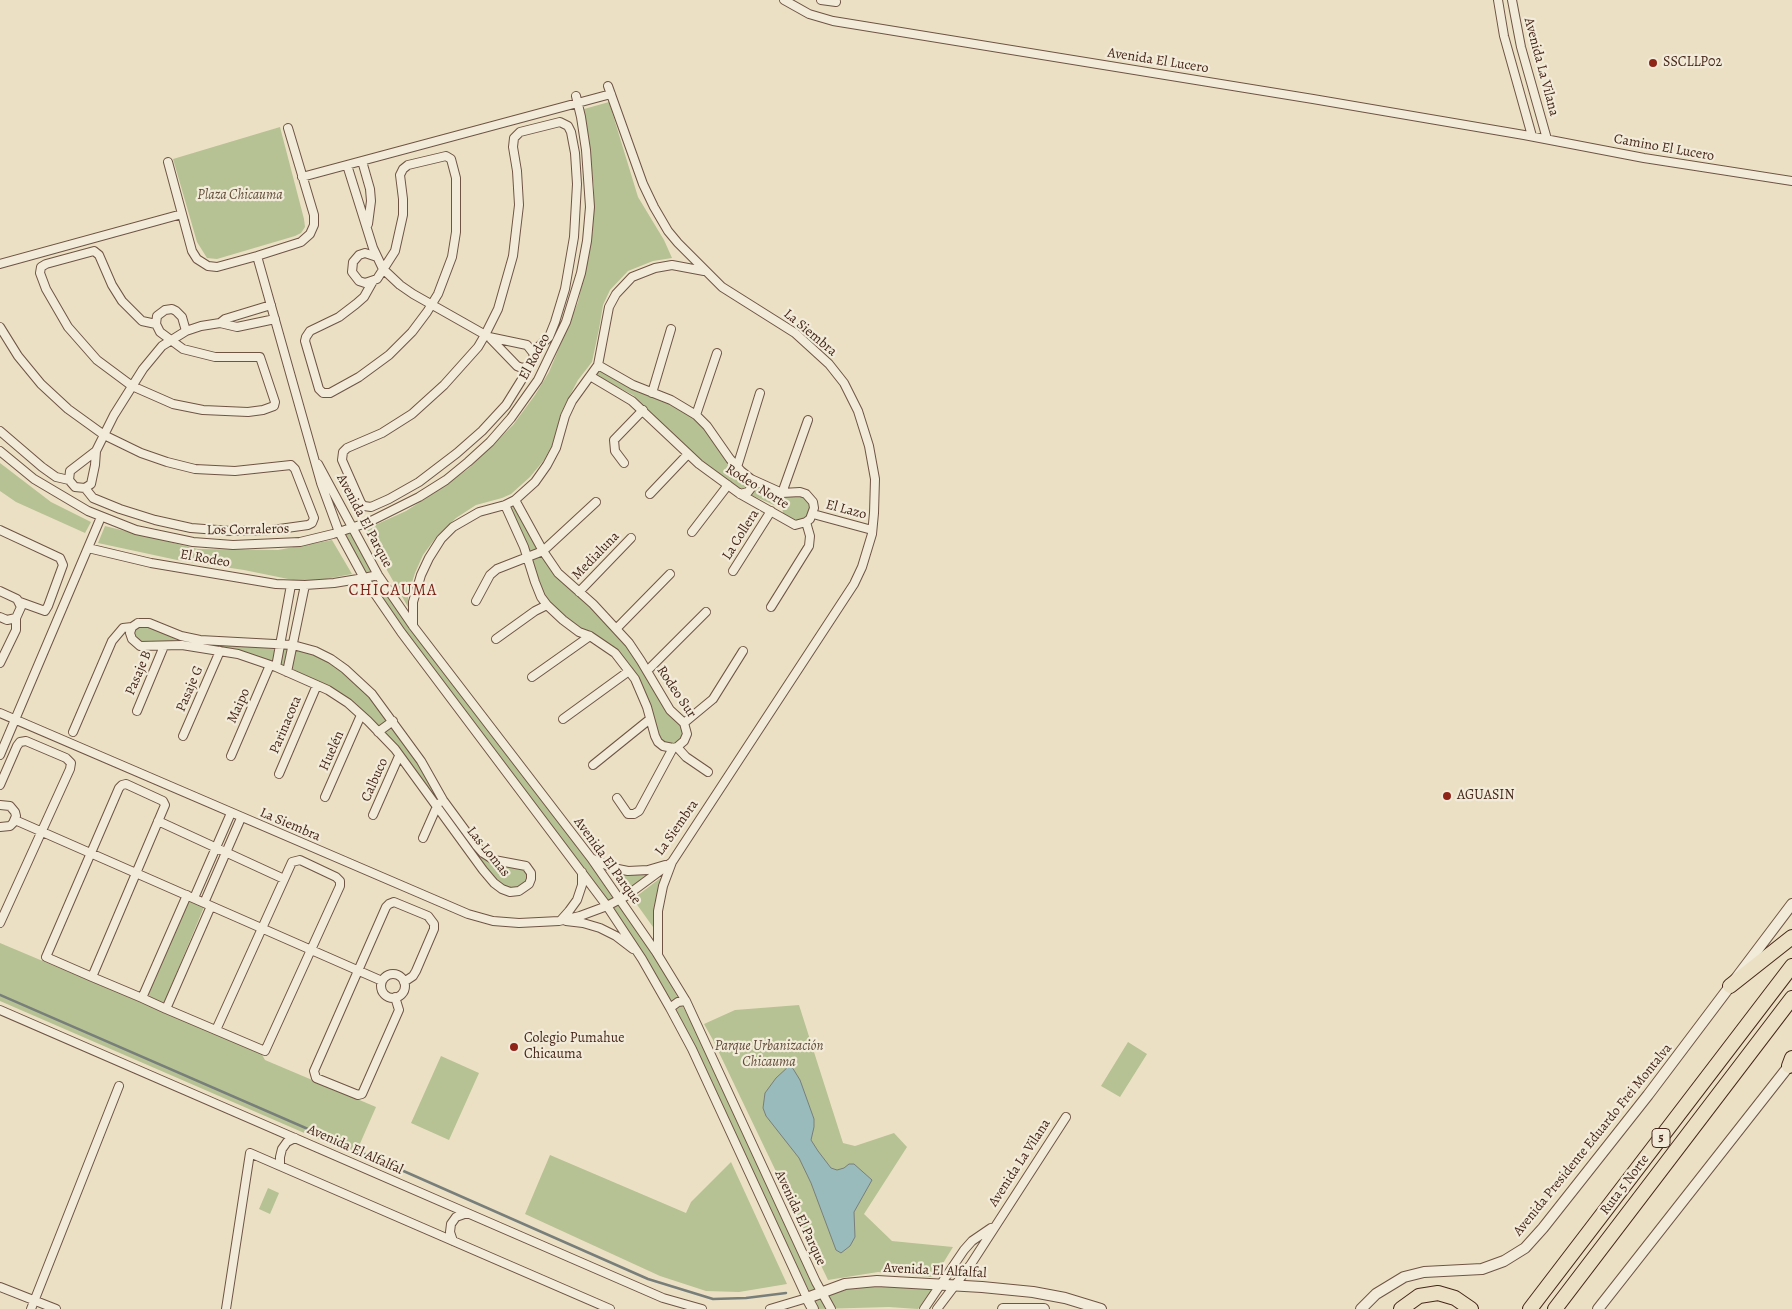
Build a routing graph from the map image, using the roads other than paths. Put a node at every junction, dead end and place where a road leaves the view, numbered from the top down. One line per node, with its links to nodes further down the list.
1 (784, 0): 8 (street, Avenida El Lucero)
2 (822, 0): 5 (street)
3 (1498, 0): 8 (street, Avenida La Vilana)
4 (1512, 0): 9 (street, Avenida La Vilana)
5 (836, 2)
6 (577, 99): 10 (street); 21 (street, La Siembra); 68 (street, El Rodeo)
7 (288, 128): 13 (street)
8 (1532, 136): 9 (street, Camino El Lucero)
9 (1547, 139): 14 (street, Camino El Lucero)
10 (362, 161): 12 (street); 16 (street)
11 (168, 162): 15 (street)
12 (347, 165): 13 (street); 16 (street)
13 (302, 177): 17 (street)
14 (1792, 181)
15 (182, 214): 17 (street); 19 (street)
16 (368, 233): 18 (street)
17 (257, 256): 24 (street, Avenida El Parque)
18 (377, 257): 20 (street); 22 (street)
19 (0, 264)
20 (383, 269): 22 (street); 23 (street); 23 (street)
21 (705, 272): 35 (street); 70 (street, La Siembra)
22 (373, 281): 23 (street)
23 (432, 304): 31 (street)
24 (271, 305): 25 (street, Avenida El Parque); 26 (street)
25 (275, 319): 26 (street); 51 (street, Avenida El Parque)
26 (220, 323): 30 (street)
27 (156, 324): 30 (street); 32 (street); 38 (street)
28 (0, 327): 47 (street)
29 (671, 329): 40 (street)
30 (186, 331): 32 (street)
31 (487, 336): 33 (street); 33 (street); 36 (street); 36 (street)
32 (170, 340): 38 (street); 38 (street)
33 (533, 352): 36 (street)
34 (717, 352): 44 (street)
35 (598, 365): 37 (street); 39 (street, Rodeo Norte)
36 (526, 367)
37 (590, 376): 42 (street, Rodeo Norte); 61 (street)
38 (132, 386): 47 (street)
39 (643, 389): 40 (street, Rodeo Norte); 42 (street)
40 (652, 393): 44 (street, Rodeo Norte)
41 (760, 393): 53 (street)
42 (635, 404): 43 (street, Rodeo Norte)
43 (643, 410): 50 (street, Rodeo Norte); 52 (street)
44 (696, 415): 53 (street, Rodeo Norte)
45 (808, 420): 58 (street)
46 (0, 431): 54 (street)
47 (104, 435): 49 (street); 57 (street)
48 (0, 451): 66 (street, Los Corraleros)
49 (96, 451): 54 (street); 57 (street)
50 (688, 454): 56 (street, Rodeo Norte); 59 (street)
51 (315, 457): 68 (street, Avenida El Parque); 71 (street, Avenida El Parque)
52 (624, 463)
53 (737, 467): 55 (street, Rodeo Norte)
54 (69, 480): 57 (street)
55 (751, 480): 58 (street, Rodeo Norte); 60 (street)
56 (728, 485): 60 (street, Rodeo Norte); 72 (street)
57 (85, 488)
58 (782, 493): 65 (street, Rodeo Norte)
59 (650, 494)
60 (740, 494): 64 (street, Rodeo Norte)
61 (515, 500): 63 (street); 75 (street, Rodeo Sur)
62 (596, 502): 75 (street)
63 (505, 505): 76 (street, Rodeo Sur); 92 (street)
64 (771, 511): 67 (street, Rodeo Norte); 77 (street, La Collera)
65 (813, 514): 67 (street); 70 (street, El Lazo)
66 (101, 517): 71 (street, Los Corraleros); 74 (street)
67 (806, 522): 88 (street)
68 (353, 528): 71 (street, El Rodeo); 78 (street, Avenida El Parque)
69 (0, 530): 86 (street)
70 (872, 530): 148 (street, La Siembra)
71 (339, 532): 80 (street, Avenida El Parque)
72 (692, 532)
73 (631, 538): 84 (street, Medialuna)
74 (88, 548): 82 (street, El Rodeo); 117 (street)
75 (543, 551): 76 (street); 84 (street, Rodeo Sur)
76 (527, 559): 85 (street); 87 (street, Rodeo Sur)
77 (733, 571)
78 (378, 574): 80 (street, El Rodeo); 92 (street, Avenida El Parque)
79 (670, 574): 94 (street)
80 (364, 578): 81 (street, El Rodeo); 149 (street, Avenida El Parque)
81 (305, 585): 82 (street, El Rodeo); 100 (street)
82 (291, 586): 97 (street)
83 (0, 591): 86 (street)
84 (579, 592): 94 (street, Rodeo Sur)
85 (476, 601)
86 (20, 602): 91 (street)
87 (546, 605): 95 (street, Rodeo Sur); 96 (street)
88 (771, 607)
89 (706, 612): 108 (street)
90 (0, 618): 91 (street)
91 (16, 618): 105 (street)
92 (413, 626): 147 (street, Avenida El Parque)
93 (132, 627): 99 (street, Las Lomas); 101 (street, Las Lomas); 120 (street)
94 (616, 629): 98 (street, Rodeo Sur)
95 (590, 636): 104 (street, Rodeo Sur); 110 (street)
96 (496, 639)
97 (280, 643): 99 (street, Las Lomas); 100 (street, Las Lomas); 106 (street)
98 (628, 643): 104 (street); 108 (street, Rodeo Sur)
99 (200, 644): 101 (street, Las Lomas); 102 (street, Las Lomas)
100 (293, 645): 109 (street); 118 (street, Las Lomas)
101 (164, 646): 112 (street, Pasaje B)
102 (220, 651): 106 (street, Las Lomas); 122 (street, Pasaje G)
103 (743, 651): 119 (street)
104 (615, 653): 107 (street, Rodeo Sur)
105 (0, 664)
106 (273, 666): 109 (street, Las Lomas); 125 (street, Maipo)
107 (629, 671): 115 (street, Rodeo Sur); 116 (street)
108 (647, 671): 119 (street, Rodeo Sur)
109 (287, 672): 111 (street, Las Lomas)
110 (532, 678)
111 (317, 685): 114 (street, Las Lomas); 129 (street, Parinacota)
112 (137, 711)
113 (0, 713): 117 (street, La Siembra)
114 (361, 715): 121 (street, Las Lomas); 131 (street, Huelén)
115 (650, 718): 123 (street, Rodeo Sur); 127 (street)
116 (563, 719)
117 (15, 720): 124 (street); 136 (street, La Siembra)
118 (393, 721): 121 (street); 133 (street, Las Lomas)
119 (684, 723): 123 (street, Rodeo Sur)
120 (73, 732)
121 (378, 732): 126 (street, Las Lomas)
122 (183, 736)
123 (675, 747): 128 (street); 132 (street)
124 (0, 755)
125 (231, 756)
126 (400, 756): 135 (street, Las Lomas); 137 (street, Calbuco)
127 (593, 765)
128 (708, 772)
129 (279, 774)
130 (0, 785): 142 (street)
131 (325, 797)
132 (617, 798)
133 (443, 800): 135 (street); 135 (street, Las Lomas)
134 (0, 805): 139 (street)
135 (436, 806): 143 (street)
136 (230, 813): 138 (street, La Siembra); 144 (street)
137 (373, 815)
138 (241, 818): 145 (street); 157 (street, La Siembra)
139 (15, 820): 141 (street); 142 (street)
140 (158, 822): 144 (street); 146 (street); 150 (street)
141 (0, 827)
142 (42, 832): 146 (street); 158 (street)
143 (423, 838)
144 (216, 847): 145 (street); 152 (street)
145 (226, 852): 151 (street); 154 (street)
146 (91, 853): 150 (street); 166 (street)
147 (592, 858): 148 (street); 153 (street, Avenida El Parque)
148 (672, 862): 153 (street, La Siembra); 163 (street)
149 (582, 872): 156 (street, Avenida El Parque); 157 (street)
150 (136, 873): 152 (street); 166 (street)
151 (284, 879): 159 (street); 161 (street)
152 (191, 897): 154 (street); 171 (street)
153 (620, 899): 156 (street, La Siembra); 163 (street, Avenida El Parque)
154 (207, 904): 159 (street); 175 (street)
155 (1792, 904): 169 (street, Avenida Presidente Eduardo Frei Montalva)
156 (607, 906): 157 (street, La Siembra); 162 (street, Avenida El Parque)
157 (559, 921): 162 (street)
158 (0, 923)
159 (262, 928): 161 (street); 177 (street)
160 (1792, 937): 169 (highway)
161 (311, 950): 165 (street); 177 (street)
162 (638, 953): 174 (street, Avenida El Parque)
163 (658, 956): 173 (street, Avenida El Parque)
164 (1792, 966): 213 (highway, Ruta 5 Norte / 5)
165 (358, 971): 167 (street); 168 (street); 170 (street)
166 (92, 977): 171 (street)
167 (382, 981): 168 (street); 170 (street)
168 (404, 982): 170 (street)
169 (1730, 986): 210 (street, Avenida Presidente Eduardo Frei Montalva)
170 (396, 997)
171 (142, 998): 175 (street)
172 (1792, 998): 190 (highway, Ruta 5 Norte / 5)
173 (686, 1001): 174 (street); 178 (street, Avenida El Parque)
174 (670, 1008): 179 (street, Avenida El Parque)
175 (166, 1009): 177 (street)
176 (0, 1010): 183 (street, Avenida El Alfalfal)
177 (216, 1030)
178 (707, 1044): 179 (street); 184 (street, Avenida El Parque)
179 (692, 1049): 185 (street, Avenida El Parque)
180 (1791, 1062): 216 (street)
181 (119, 1086): 196 (street)
182 (1066, 1117): 188 (street, Avenida La Vilana)
183 (295, 1138): 186 (street); 187 (street, Avenida El Alfalfal)
184 (758, 1159): 185 (street); 194 (street, Avenida El Parque)
185 (745, 1165): 195 (street, Avenida El Parque)
186 (280, 1166): 189 (street); 200 (street)
187 (467, 1213): 189 (street); 202 (street, Avenida El Alfalfal)
188 (996, 1224): 191 (street, Avenida La Vilana); 192 (street, Avenida La Vilana)
189 (453, 1241): 201 (street)
190 (1583, 1273): 214 (highway, Ruta 5 Norte / 5); 215 (highway)
191 (940, 1284): 192 (street, Avenida El Alfalfal); 194 (street, Avenida El Alfalfal); 206 (street, Avenida La Vilana)
192 (955, 1285): 197 (street, Avenida El Alfalfal); 207 (street, Avenida La Vilana)
193 (0, 1286): 196 (street)
194 (821, 1292): 195 (street, Avenida El Alfalfal); 205 (street, Avenida El Parque)
195 (807, 1298): 203 (street, Avenida El Alfalfal); 204 (street)
196 (34, 1300): 198 (street); 199 (street)
197 (1101, 1308)
198 (31, 1309)
199 (56, 1309)
200 (226, 1309)
201 (610, 1309)
202 (702, 1309)
203 (770, 1309)
204 (813, 1309)
205 (831, 1309)
206 (924, 1309)
207 (938, 1309)
208 (1003, 1309): 209 (street)
209 (1044, 1309)
210 (1361, 1309)
211 (1401, 1309): 212 (highway)
212 (1471, 1309)
213 (1530, 1309)
214 (1555, 1309)
215 (1569, 1309)
216 (1598, 1309)

